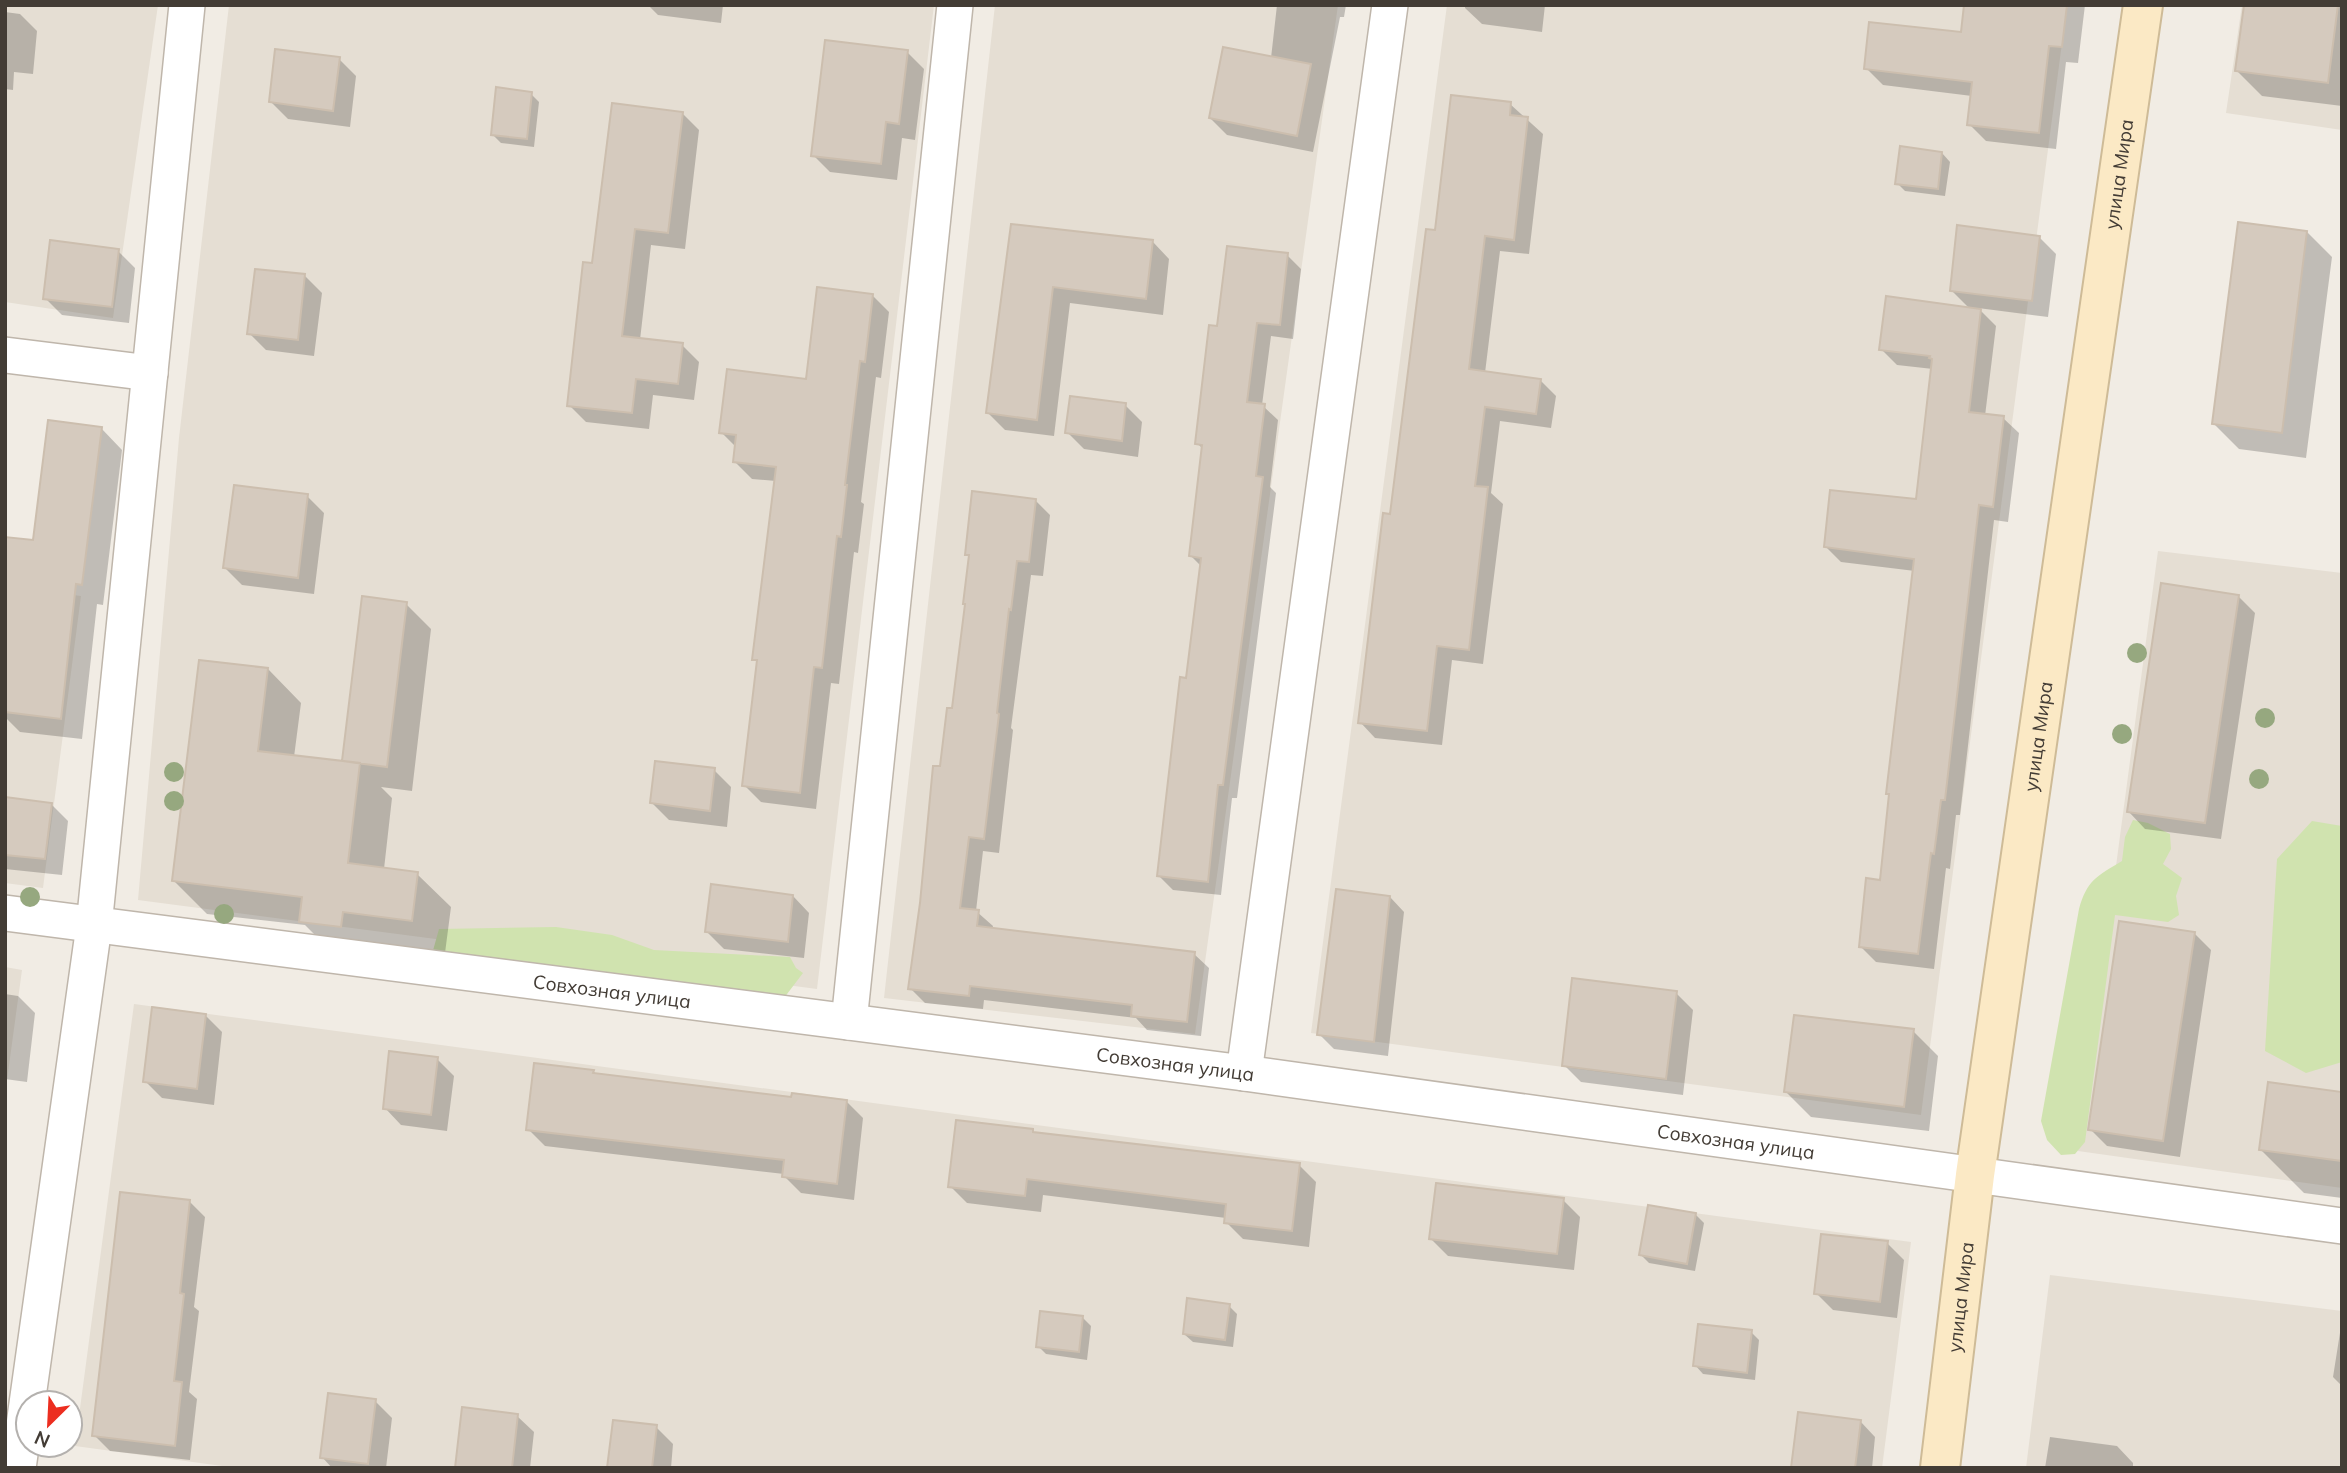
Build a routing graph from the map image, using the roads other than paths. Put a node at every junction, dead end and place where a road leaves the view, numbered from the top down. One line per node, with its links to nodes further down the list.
1 (187, 5): 6 (street)
2 (955, 5): 9 (street)
3 (1390, 5): 10 (street)
4 (2143, 5): 11 (main road, улица Мира)
5 (5, 355): 6 (street)
6 (150, 373): 8 (street)
7 (5, 913): 8 (street, Совхозная улица)
8 (94, 926): 9 (street, Совхозная улица); 14 (street)
9 (849, 1022): 10 (street, Совхозная улица)
10 (1244, 1073): 11 (street, Совхозная улица)
11 (1975, 1175): 12 (street, Совхозная улица); 15 (main road, улица Мира)
12 (2342, 1226)
13 (5, 1466): 14 (street)
14 (18, 1468)
15 (1940, 1468)

